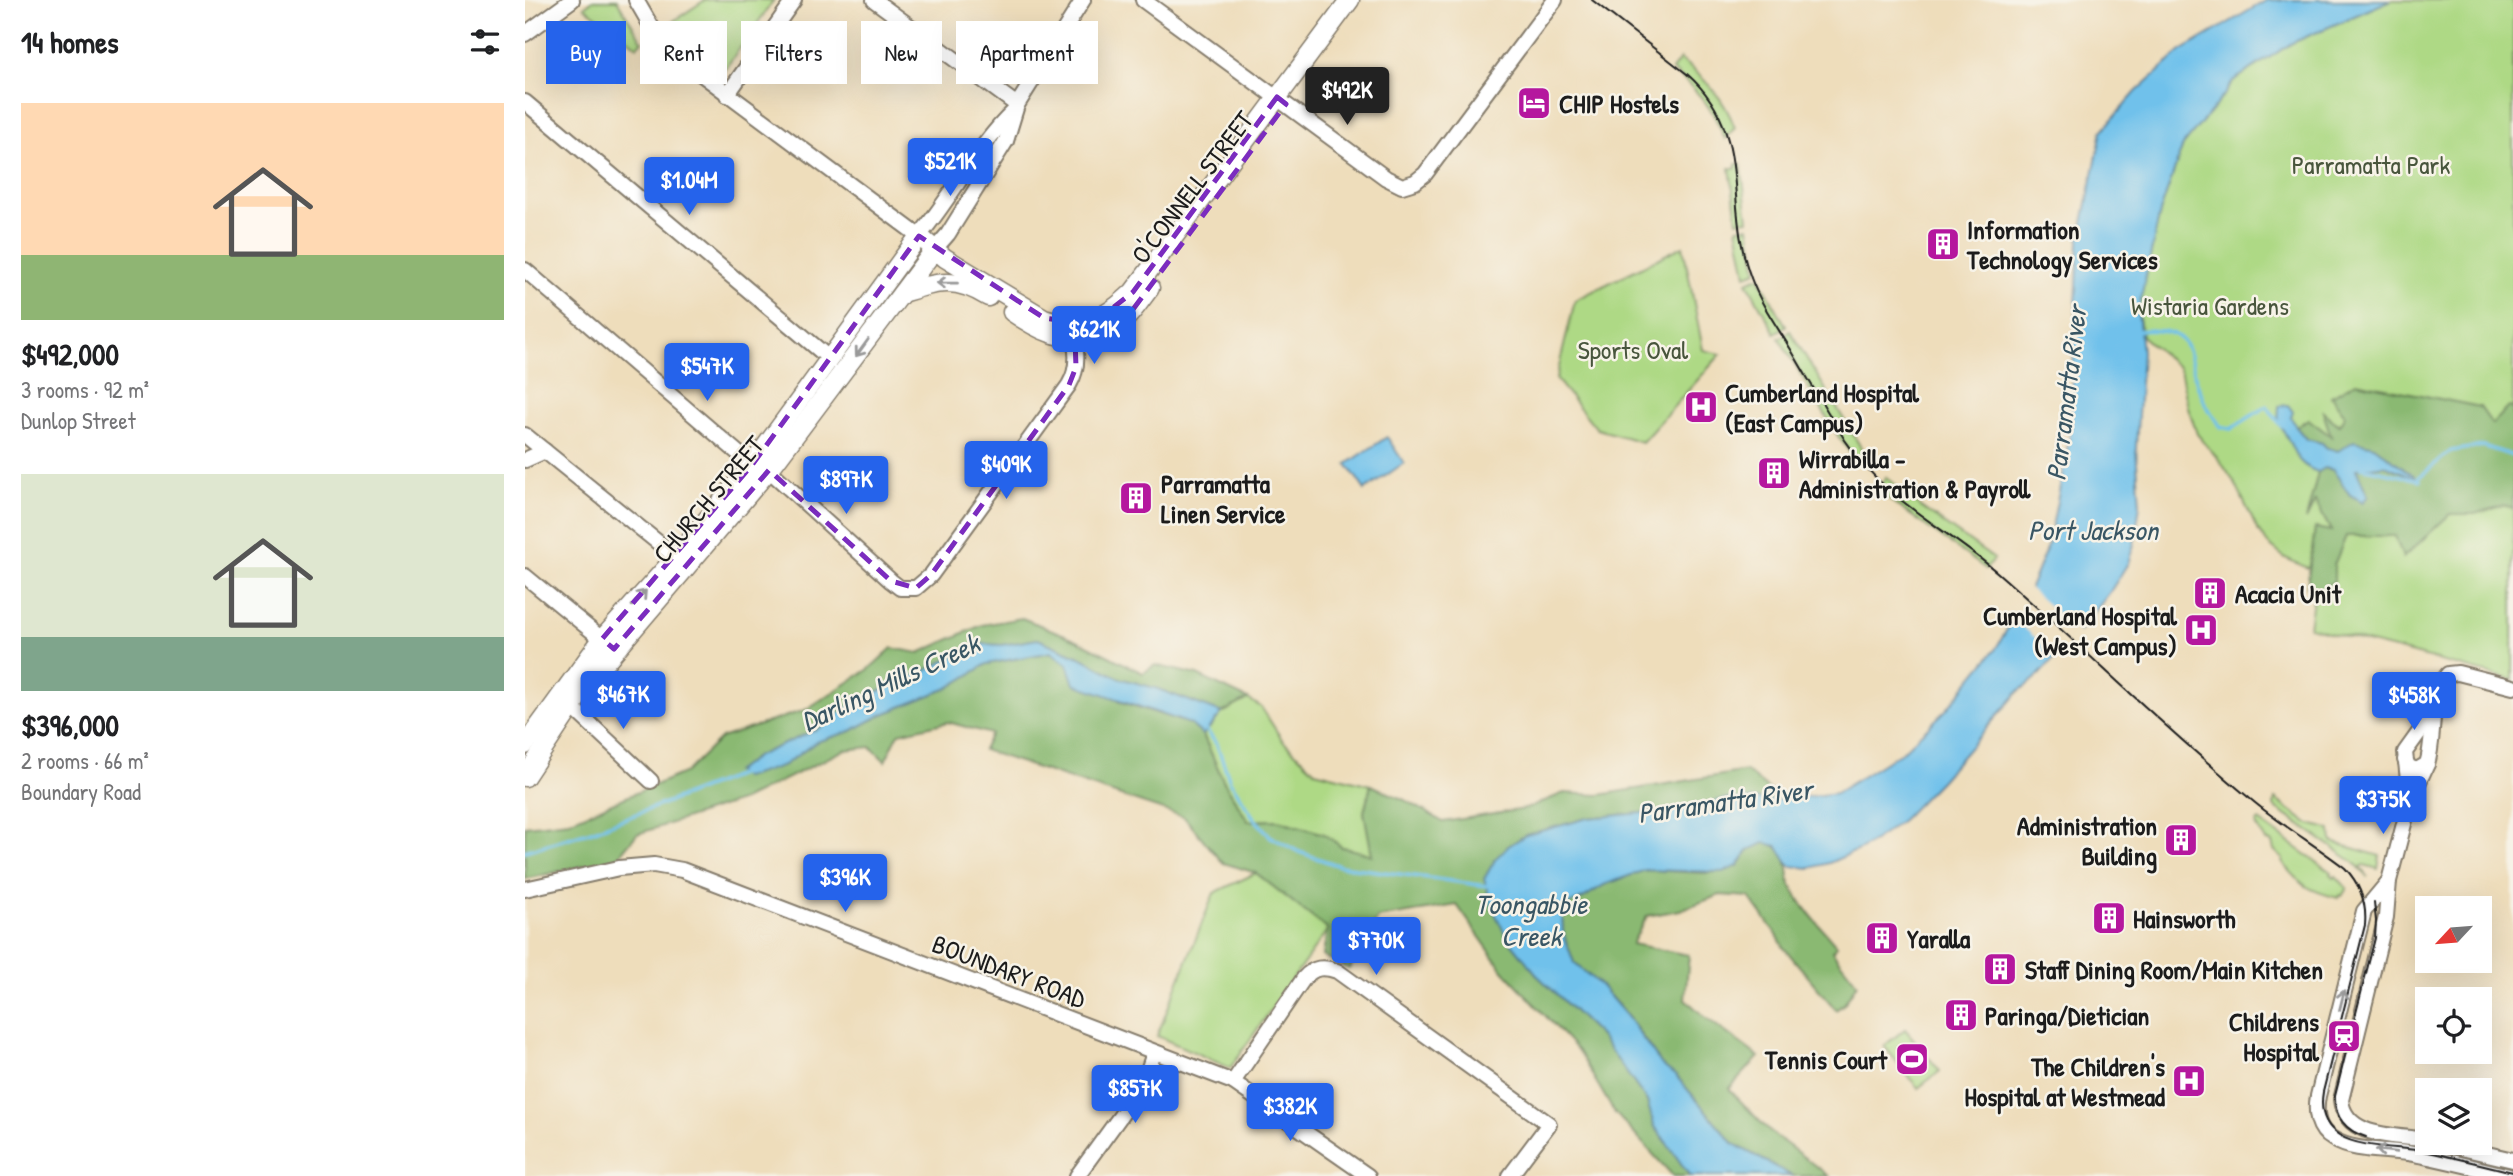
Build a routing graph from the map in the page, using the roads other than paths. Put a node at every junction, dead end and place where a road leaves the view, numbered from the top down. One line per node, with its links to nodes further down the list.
1 (572, 0): 10 (street)
2 (636, 0): 11 (street)
3 (794, 0): 11 (street)
4 (874, 0): 14 (street)
5 (1083, 0): 14 (street, CHURCH STREET)
6 (1143, 0): 12 (street)
7 (1350, 0): 12 (main road, O'CONNELL STREET)
8 (1364, 0): 12 (main road, O'CONNELL STREET)
9 (1555, 0): 12 (street)
10 (525, 34)
11 (727, 95): 15 (street)
12 (1282, 101): 19 (main road, O'CONNELL STREET)
13 (525, 102): 20 (street)
14 (1016, 108): 15 (street, CHURCH STREET); 16 (street, CHURCH STREET)
15 (919, 236): 16 (main road); 20 (main road, CHURCH STREET)
16 (935, 249): 18 (main road, CHURCH STREET); 19 (main road)
17 (525, 270): 24 (street)
18 (902, 293): 19 (main road, one-way to 18); 24 (main road, CHURCH STREET, one-way to 24)
19 (1073, 331): 24 (street)
20 (831, 359): 24 (main road, CHURCH STREET)
21 (525, 435): 22 (street)
22 (545, 452): 23 (street); 25 (street)
23 (525, 460)
24 (760, 467): 25 (main road, CHURCH STREET)
25 (681, 562): 27 (main road, CHURCH STREET)
26 (525, 576): 27 (street)
27 (608, 644): 29 (main road, CHURCH STREET); 31 (main road, CHURCH STREET)
28 (2513, 687): 30 (street)
29 (571, 706): 34 (main road, CHURCH STREET); 35 (street)
30 (2434, 711): 32 (street); 33 (street)
31 (525, 745)
32 (2406, 754): 33 (street); 33 (street); 36 (street)
33 (2428, 760): 36 (street)
34 (525, 777)
35 (652, 781)
36 (2410, 801): 37 (street)
37 (2389, 881): 41 (street); 47 (street, one-way to 37)
38 (525, 889): 39 (street, BOUNDARY ROAD)
39 (1154, 1053): 40 (street, BOUNDARY ROAD); 44 (street)
40 (1233, 1082): 45 (street, BOUNDARY ROAD); 46 (street)
41 (2415, 1138)
42 (2492, 1155): 43 (street)
43 (2513, 1160)
44 (1077, 1176)
45 (1368, 1176)
46 (1510, 1176)
47 (2509, 1176)

